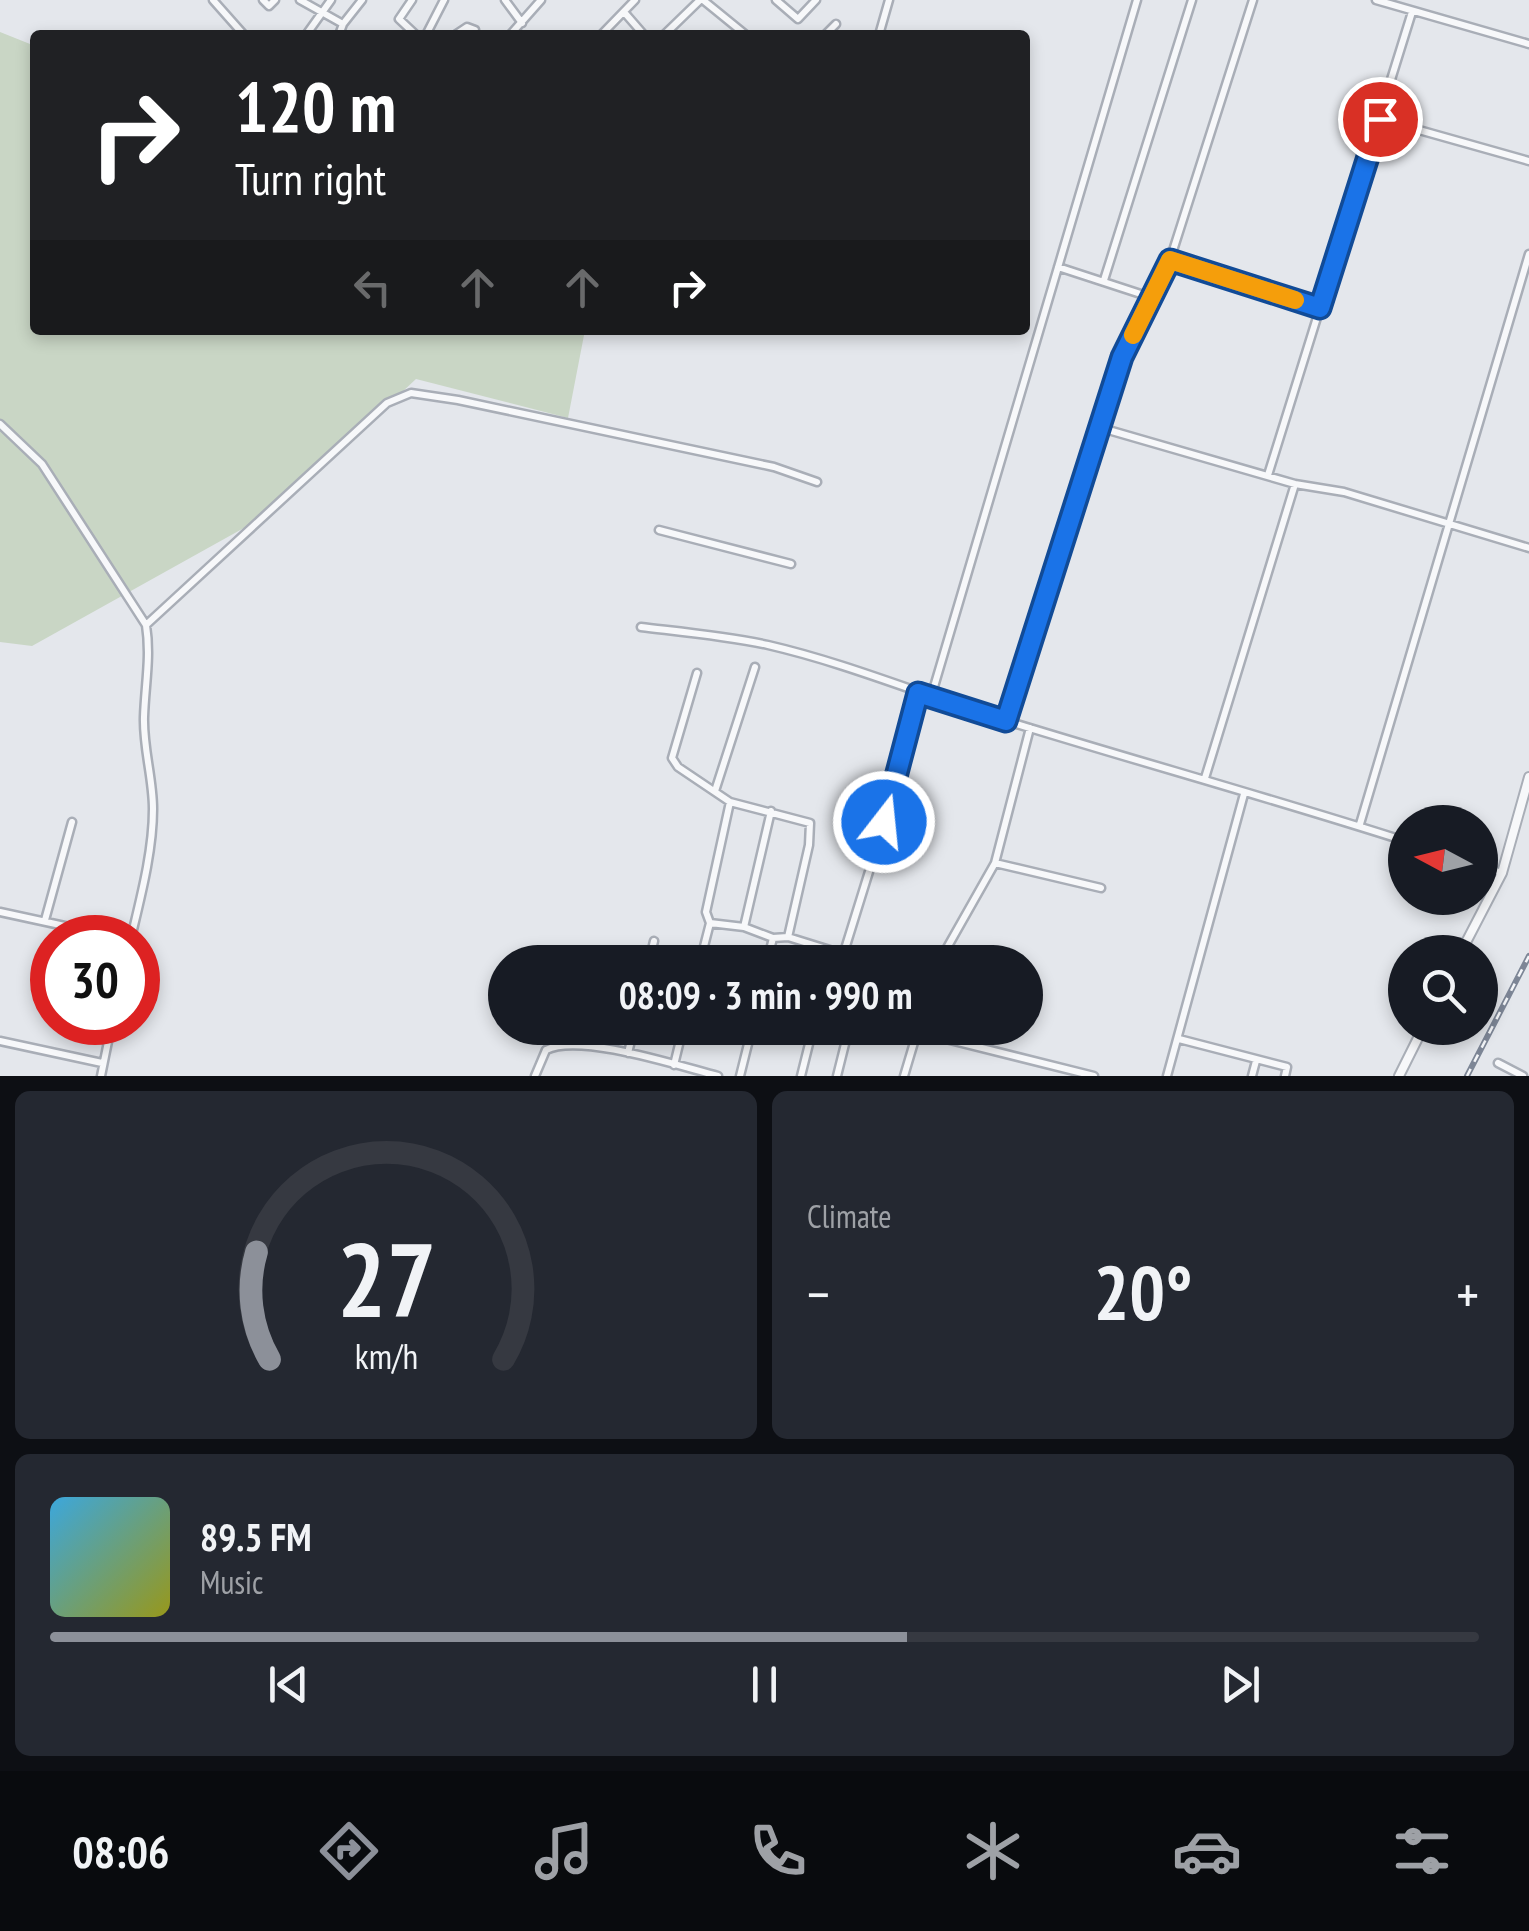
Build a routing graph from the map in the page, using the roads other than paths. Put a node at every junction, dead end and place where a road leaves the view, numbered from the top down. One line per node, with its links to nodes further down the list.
1 (212, 0): 21 (street)
2 (230, 0): 21 (street)
3 (263, 0): 4 (street)
4 (275, 0)
5 (300, 0): 22 (street)
6 (331, 0): 22 (street)
7 (362, 0): 26 (street)
8 (412, 0): 31 (street)
9 (444, 0): 32 (street)
10 (505, 0): 25 (street)
11 (541, 0): 25 (street)
12 (634, 0): 23 (street)
13 (701, 0): 36 (street); 37 (street)
14 (776, 0): 15 (street)
15 (816, 0)
16 (890, 0): 39 (street)
17 (1138, 0): 45 (street)
18 (1192, 0): 46 (street)
19 (1253, 0): 44 (street)
20 (1376, 0): 24 (street)
21 (220, 9): 28 (street)
22 (322, 12): 26 (street); 29 (street)
23 (624, 12): 34 (street); 35 (street)
24 (1412, 12): 40 (street); 41 (street)
25 (522, 23): 33 (street)
26 (343, 24): 30 (street)
27 (836, 24): 38 (street)
28 (239, 30)
29 (309, 30)
30 (340, 30)
31 (411, 30)
32 (429, 30)
33 (515, 30)
34 (606, 30)
35 (640, 30)
36 (669, 30)
37 (740, 30)
38 (830, 30)
39 (880, 30)
40 (1529, 44)
41 (1380, 119): 42 (street); 48 (street)
42 (1529, 161)
43 (1529, 254): 54 (street)
44 (1170, 260): 47 (street); 48 (street)
45 (1058, 267): 46 (street); 63 (street)
46 (1104, 280): 47 (street)
47 (1153, 298): 50 (street)
48 (1320, 308): 51 (street)
49 (0, 424): 58 (street)
50 (1098, 427): 51 (street); 64 (street)
51 (1268, 475): 53 (street)
52 (816, 482): 58 (street)
53 (1295, 484): 54 (street); 67 (street)
54 (1450, 522): 56 (street); 73 (street)
55 (659, 530): 57 (street)
56 (1529, 548)
57 (791, 564)
58 (146, 625): 81 (street)
59 (641, 627): 62 (street)
60 (755, 667): 68 (street)
61 (697, 673): 68 (street)
62 (918, 693): 63 (street); 93 (street)
63 (931, 696): 64 (street)
64 (1006, 721): 65 (street)
65 (1030, 728): 67 (street); 75 (street)
66 (1529, 777): 77 (street)
67 (1205, 778): 69 (street)
68 (715, 791): 70 (street)
69 (1244, 794): 73 (street); 95 (street)
70 (730, 802): 71 (street); 83 (street)
71 (772, 811): 84 (street); 86 (street)
72 (72, 822): 80 (street)
73 (1360, 824): 74 (street)
74 (1388, 835)
75 (996, 863): 78 (street); 94 (street)
76 (1498, 872): 77 (street)
77 (1502, 873): 85 (street)
78 (1101, 888)
79 (0, 912): 82 (street)
80 (45, 915)
81 (136, 915)
82 (30, 917)
83 (710, 923): 84 (street); 90 (street)
84 (744, 927): 87 (street)
85 (1471, 935)
86 (788, 937): 87 (street); 92 (street)
87 (773, 938): 91 (street)
88 (654, 941): 89 (street)
89 (653, 945)
90 (704, 945)
91 (772, 945)
92 (814, 945)
93 (846, 945)
94 (949, 945)
95 (1179, 1039): 107 (street); 119 (street)
96 (0, 1041): 108 (street)
97 (106, 1045): 108 (street)
98 (630, 1045): 106 (street)
99 (679, 1045): 110 (street)
100 (748, 1045): 114 (street)
101 (808, 1045): 115 (street)
102 (844, 1045): 116 (street)
103 (914, 1045): 117 (street)
104 (975, 1045): 118 (street)
105 (1415, 1045): 122 (street)
106 (628, 1053): 110 (street); 112 (street)
107 (1256, 1061): 120 (street); 121 (street)
108 (102, 1063): 111 (street)
109 (1498, 1063): 123 (street)
110 (674, 1065): 113 (street)
111 (101, 1076)
112 (536, 1076)
113 (718, 1076)
114 (740, 1076)
115 (800, 1076)
116 (837, 1076)
117 (905, 1076)
118 (1094, 1076)
119 (1167, 1076)
120 (1252, 1076)
121 (1285, 1076)
122 (1399, 1076)
123 (1523, 1076)

